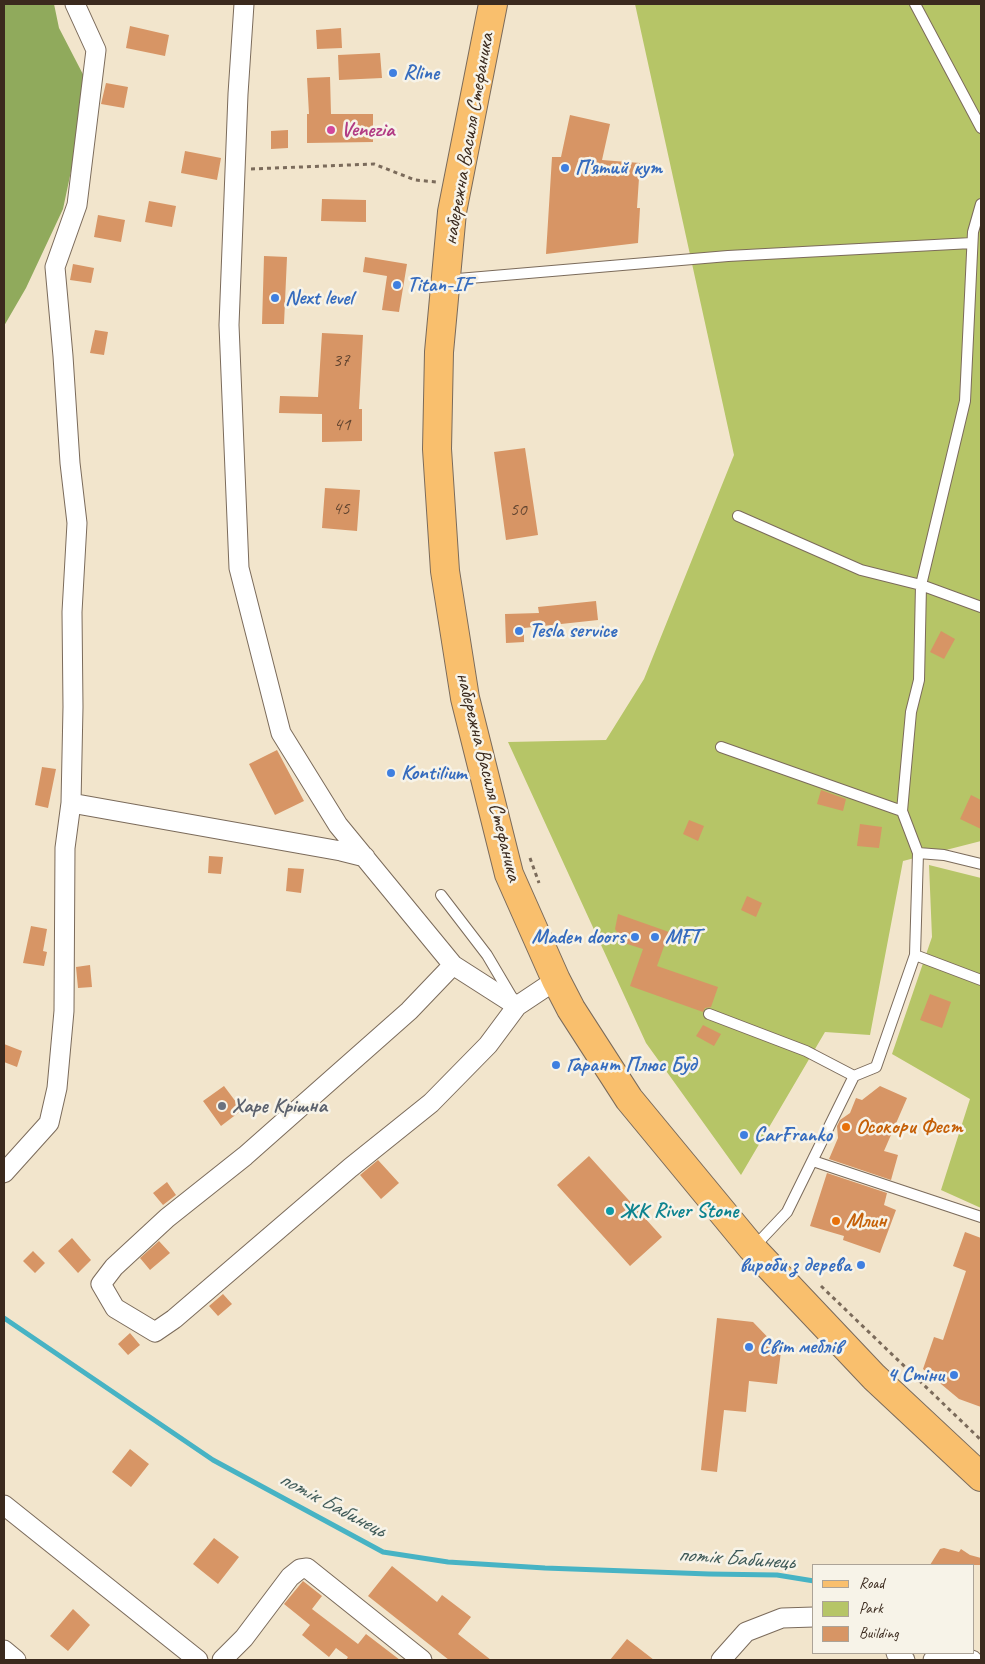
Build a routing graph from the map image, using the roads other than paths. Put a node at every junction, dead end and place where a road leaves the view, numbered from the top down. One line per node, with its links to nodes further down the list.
1 (75, 4): 13 (street)
2 (244, 4): 16 (street)
3 (493, 4): 8 (main road, набережна Василя Стефаника)
4 (915, 4): 5 (lane)
5 (981, 128)
6 (981, 204): 7 (lane)
7 (972, 244): 8 (lane); 10 (lane)
8 (446, 280): 21 (main road, набережна Василя Стефаника)
9 (738, 516): 10 (lane)
10 (921, 584): 11 (lane); 14 (lane)
11 (981, 607)
12 (721, 747): 14 (lane)
13 (71, 803): 16 (street); 27 (street)
14 (902, 811): 15 (lane)
15 (918, 853): 17 (lane); 19 (lane)
16 (364, 857): 20 (street)
17 (981, 864)
18 (440, 895): 23 (lane)
19 (915, 955): 22 (lane); 25 (lane)
20 (453, 965): 23 (street); 23 (street)
21 (556, 980): 23 (street); 29 (main road, набережна Василя Стефаника)
22 (981, 980)
23 (517, 1006)
24 (709, 1014): 25 (lane)
25 (854, 1076): 26 (lane)
26 (813, 1161): 28 (lane); 29 (lane)
27 (4, 1173)
28 (981, 1217)
29 (752, 1248): 30 (main road, набережна Василя Стефаника)
30 (981, 1477)
31 (4, 1505): 35 (street)
32 (812, 1617): 38 (street)
33 (4, 1650): 34 (street)
34 (16, 1660)
35 (198, 1660)
36 (222, 1660): 37 (street)
37 (422, 1660)
38 (721, 1660)
39 (933, 1660): 40 (street)
40 (972, 1660)

